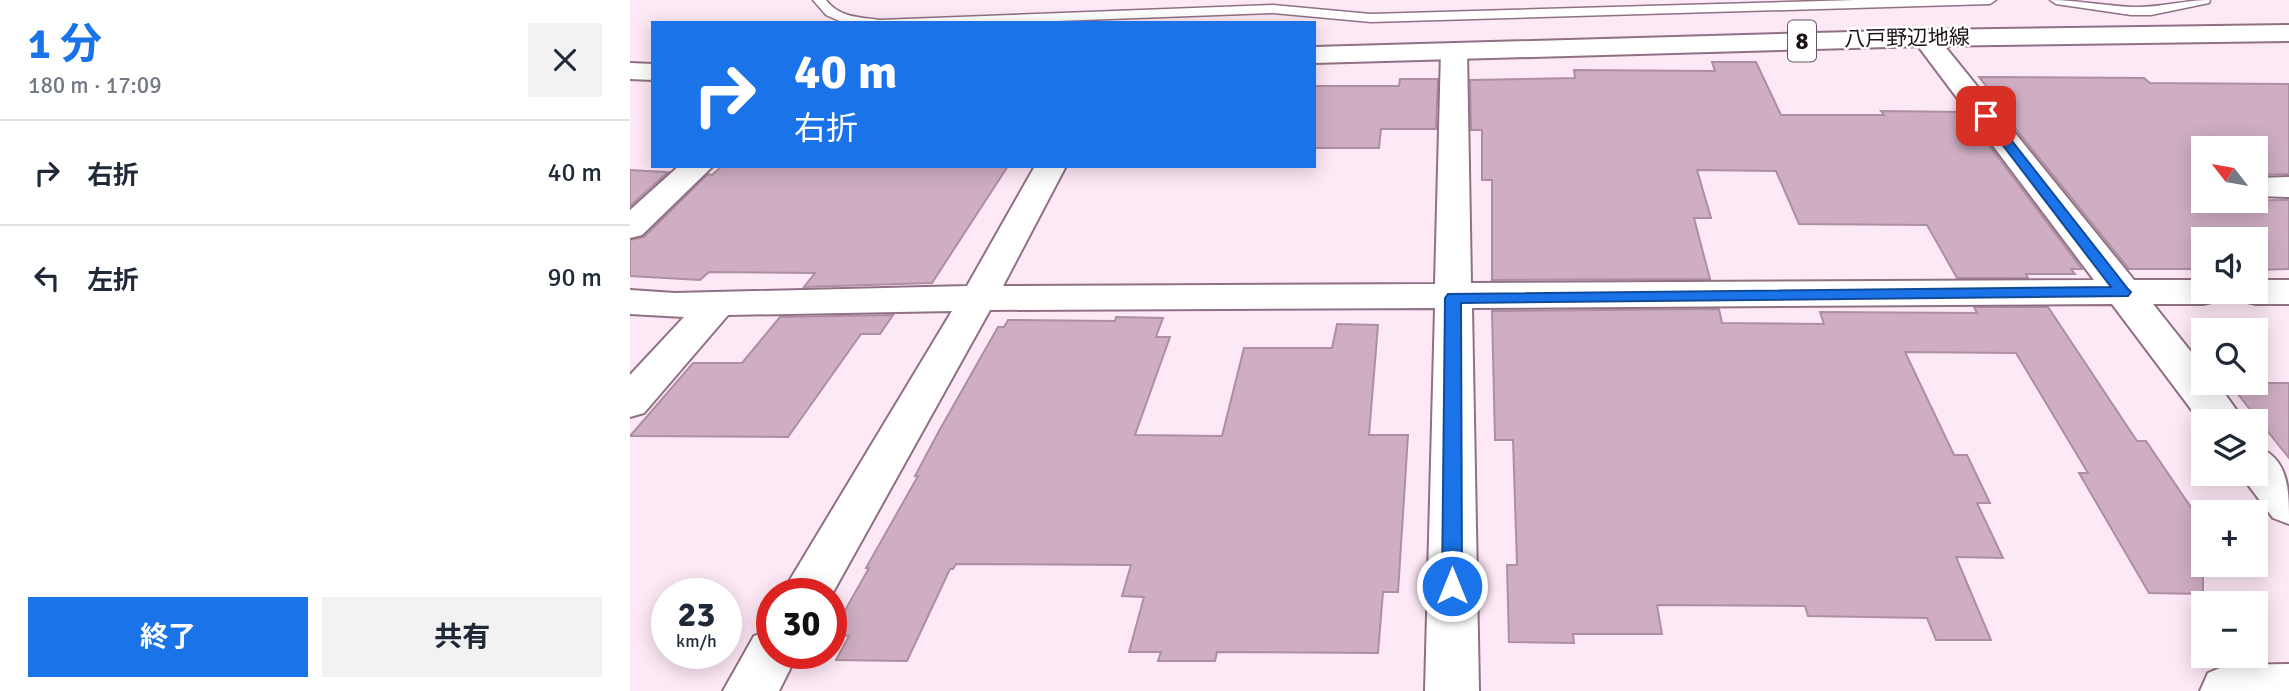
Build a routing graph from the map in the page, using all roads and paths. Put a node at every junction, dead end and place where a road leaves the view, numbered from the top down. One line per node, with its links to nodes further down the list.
1 (819, 0): 5 (lane)
2 (1990, 0): 6 (lane)
3 (2056, 0): 4 (lane)
4 (2204, 0)
5 (852, 21)
6 (937, 21)
7 (2289, 33): 8 (street, 八戸野辺地線 / 8)
8 (1925, 38): 9 (street, 八戸野辺地線 / 8); 16 (street)
9 (1454, 51): 10 (street, 八戸野辺地線 / 8); 21 (street)
10 (1316, 55)
11 (696, 168): 15 (street)
12 (1050, 168): 20 (street)
13 (2268, 187): 14 (street)
14 (2289, 187)
15 (630, 228)
16 (2123, 292): 17 (street); 21 (street); 25 (street)
17 (2191, 292)
18 (2268, 292): 19 (street)
19 (2289, 292)
20 (978, 298): 21 (street); 23 (street); 28 (street)
21 (1453, 298): 32 (street)
22 (630, 302): 23 (street)
23 (718, 303): 24 (street)
24 (630, 402)
25 (2214, 409)
26 (2268, 478): 27 (street)
27 (2289, 505)
28 (816, 578)
29 (763, 669): 31 (street)
30 (2289, 690): 33 (street)
31 (750, 691)
32 (1452, 691)
33 (2227, 691)

